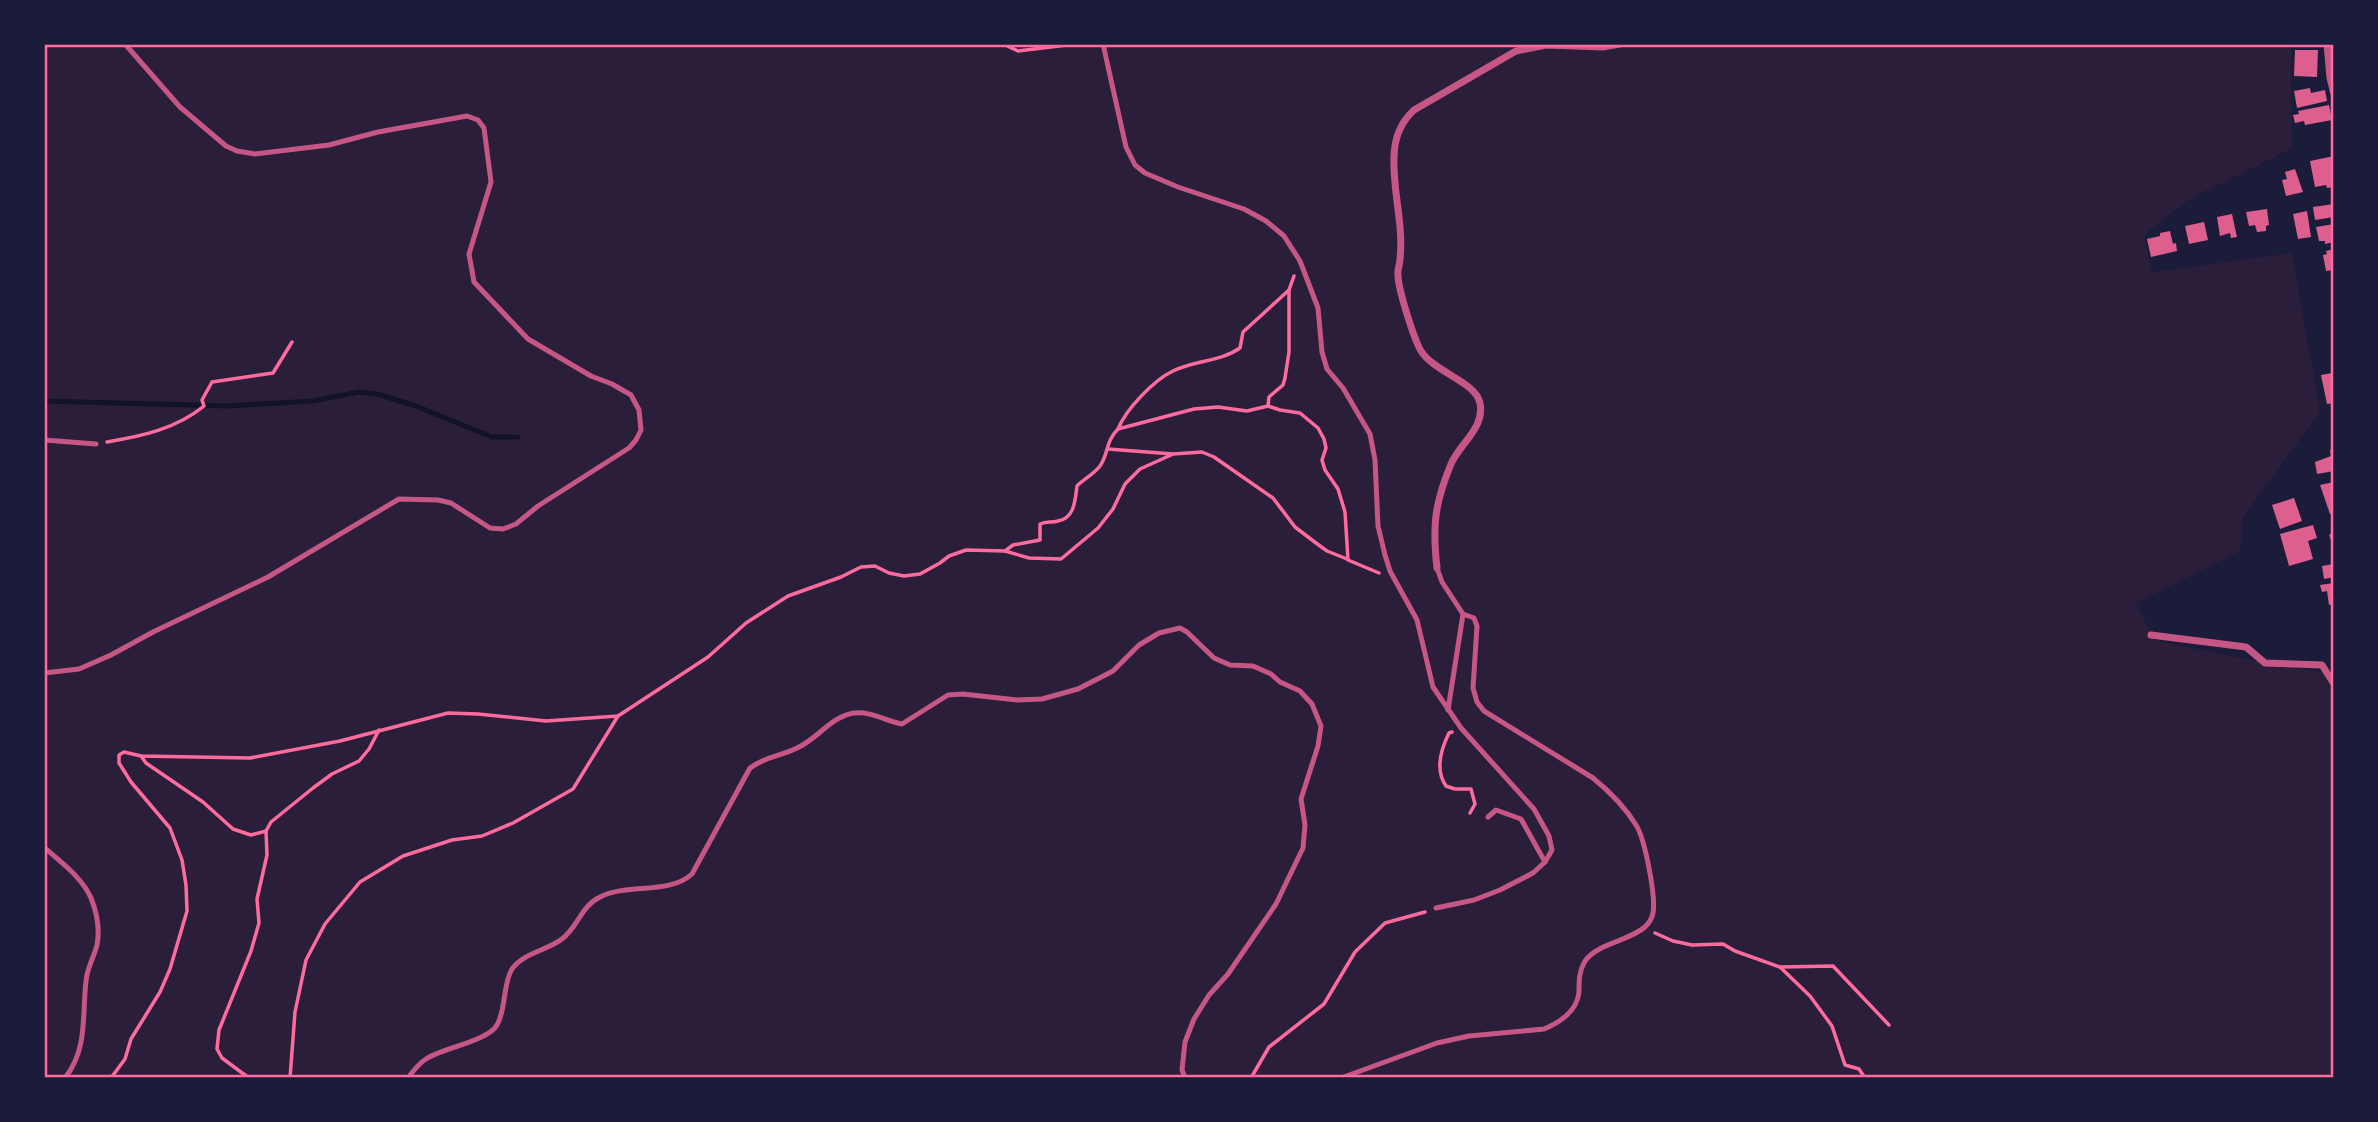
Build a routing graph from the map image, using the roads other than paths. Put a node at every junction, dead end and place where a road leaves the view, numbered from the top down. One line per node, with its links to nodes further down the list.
1 (125, 44): 12 (lane)
2 (1103, 44): 14 (lane)
3 (1620, 44): 9 (street)
4 (2327, 44): 5 (street)
5 (2332, 78): 6 (street)
6 (2334, 94)
7 (44, 440): 8 (lane)
8 (96, 444)
9 (1437, 568): 10 (lane)
10 (1463, 614): 14 (lane); 22 (lane)
11 (2151, 635): 13 (street)
12 (44, 673)
13 (2334, 684)
14 (1448, 710): 17 (lane)
15 (1488, 817): 17 (lane)
16 (44, 847): 19 (lane)
17 (1545, 862): 18 (lane)
18 (1436, 908)
19 (65, 1078)
20 (408, 1078): 21 (lane)
21 (1185, 1078)
22 (1342, 1078)

